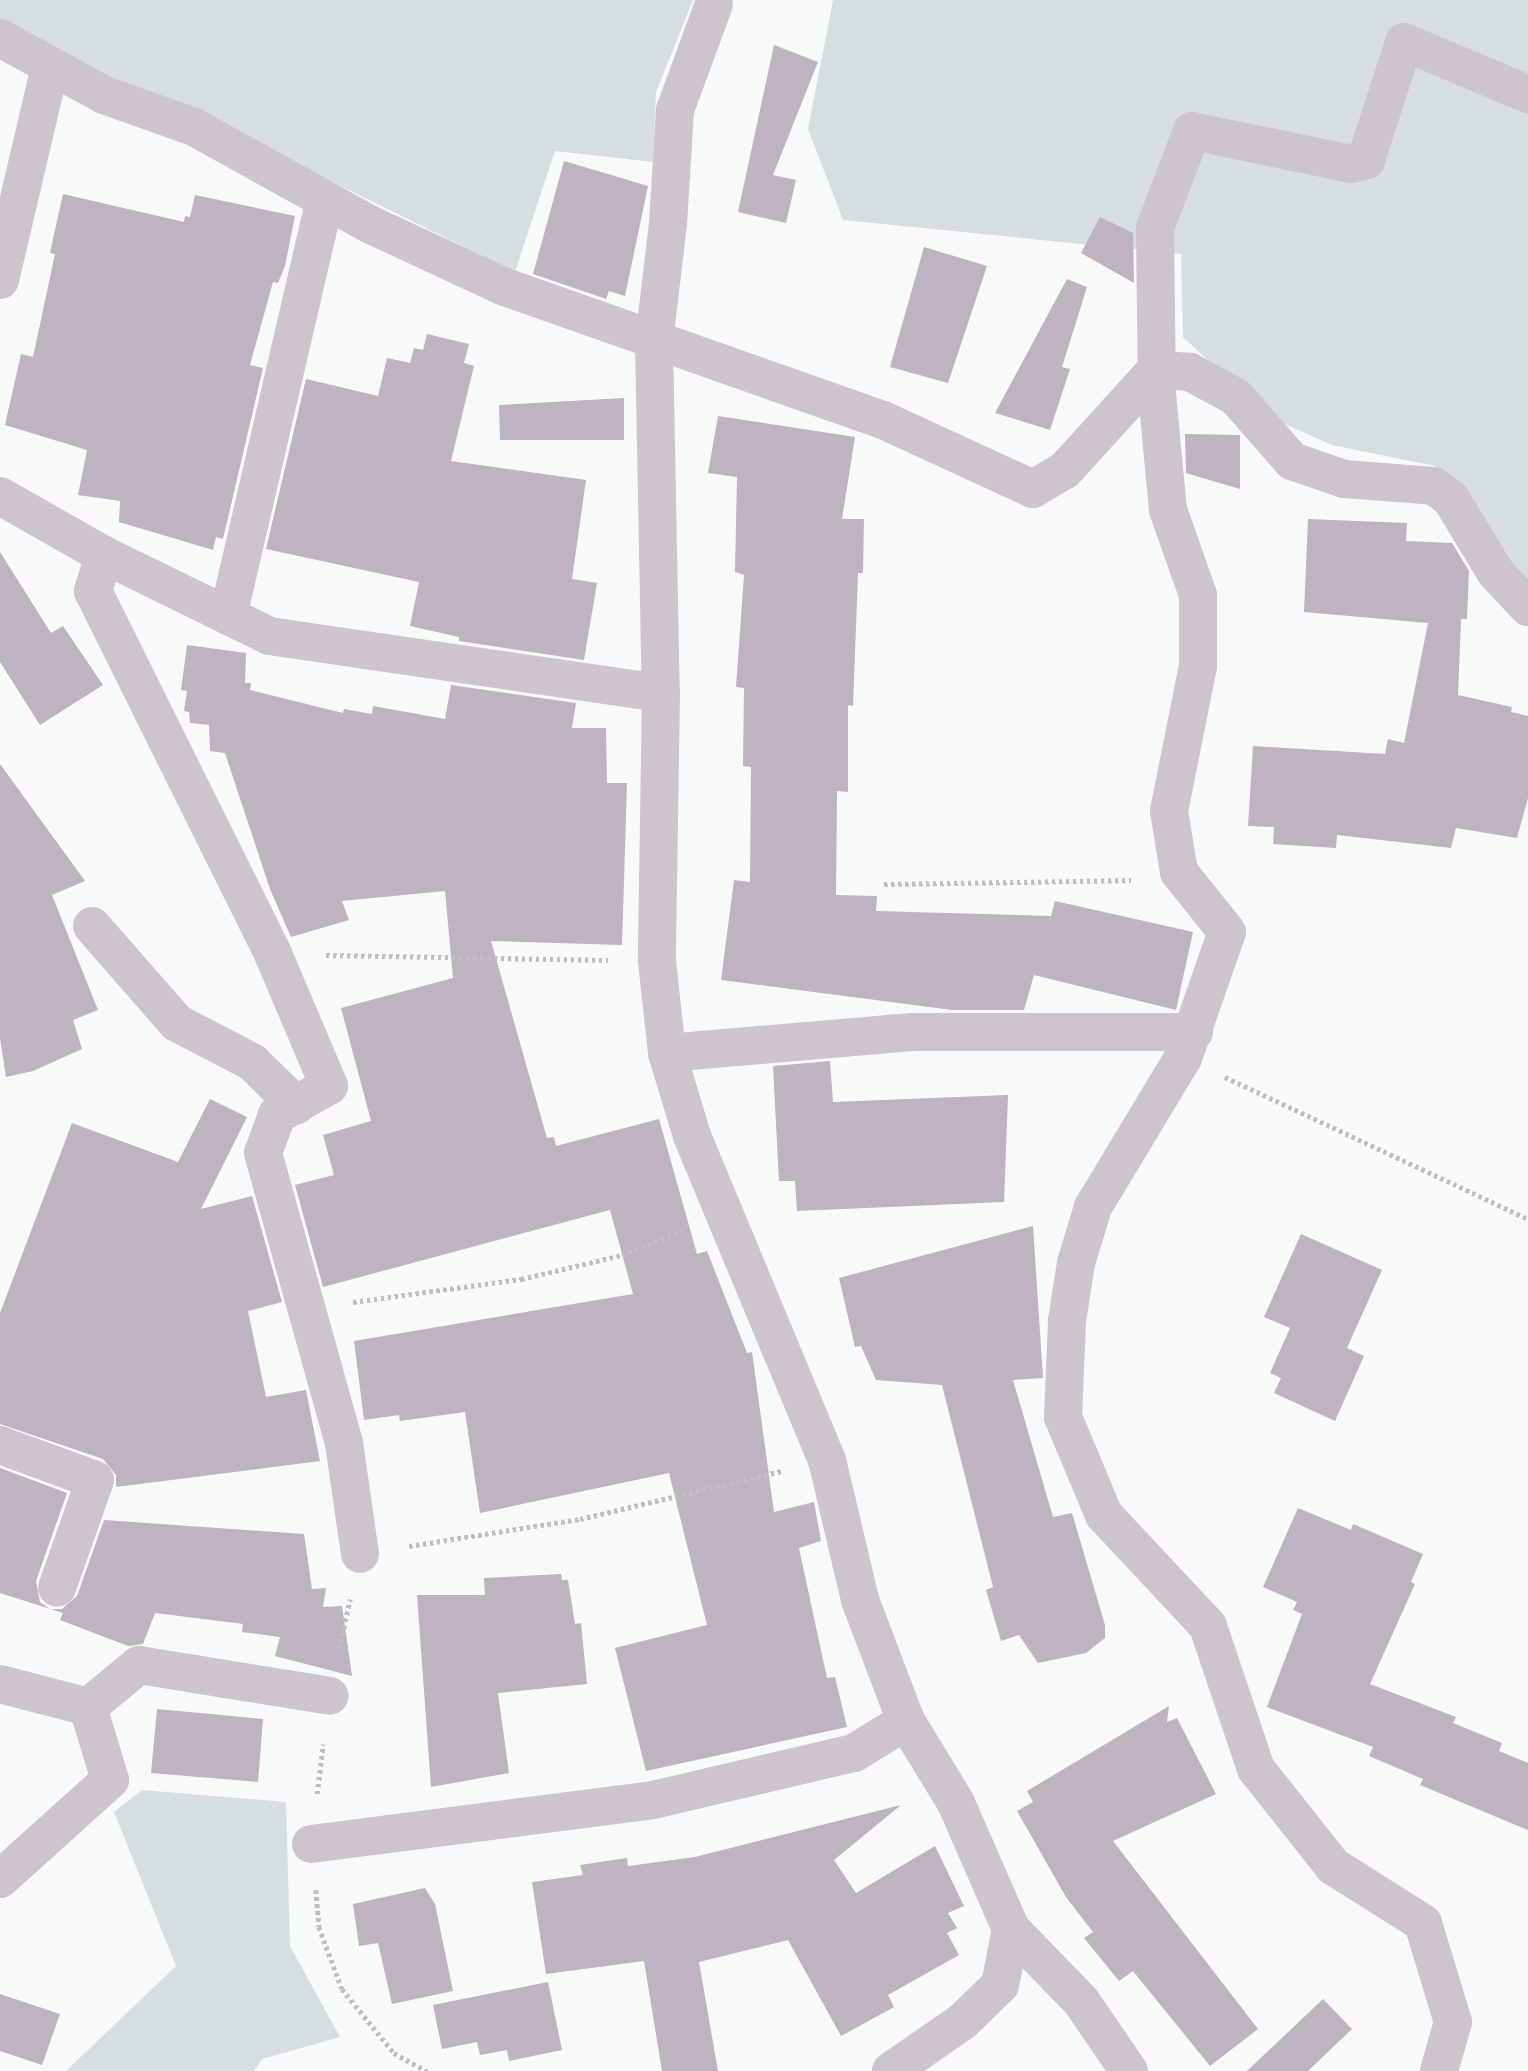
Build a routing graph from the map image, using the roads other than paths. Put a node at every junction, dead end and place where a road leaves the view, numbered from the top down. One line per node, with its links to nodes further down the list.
1 (714, 4): 7 (street)
2 (0, 38): 3 (street)
3 (50, 66): 5 (street); 6 (street)
4 (1528, 94): 8 (street)
5 (325, 200): 7 (street); 12 (street)
6 (0, 280)
7 (654, 341): 8 (street); 13 (street)
8 (1156, 370): 11 (street); 15 (street)
9 (0, 496): 10 (street)
10 (104, 555): 12 (street); 17 (street)
11 (1528, 607)
12 (228, 616): 13 (street)
13 (661, 693): 16 (street)
14 (92, 926): 17 (street)
15 (1188, 1045): 16 (street); 30 (street)
16 (667, 1053): 24 (street)
17 (296, 1105): 19 (street)
18 (0, 1445): 20 (street)
19 (360, 1554)
20 (57, 1588)
21 (0, 1684): 23 (street)
22 (330, 1696): 23 (street)
23 (88, 1707): 26 (street)
24 (906, 1721): 25 (street); 27 (street)
25 (311, 1844)
26 (0, 1879)
27 (1011, 1929): 28 (street); 29 (street)
28 (891, 2071)
29 (1129, 2071)
30 (1439, 2071)

